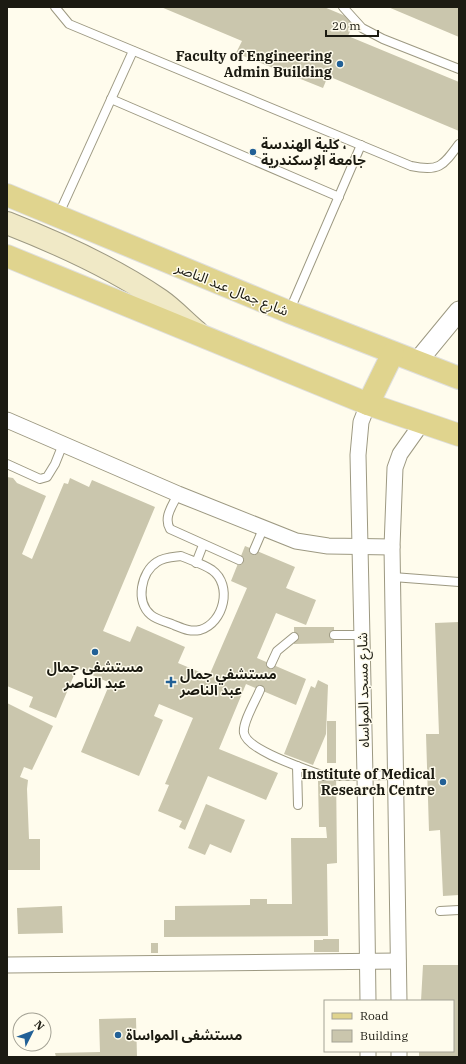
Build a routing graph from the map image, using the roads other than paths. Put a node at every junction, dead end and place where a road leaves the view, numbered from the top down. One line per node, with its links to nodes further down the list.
1 (55, 7): 3 (lane)
2 (344, 7): 4 (lane)
3 (133, 51): 5 (lane); 7 (lane)
4 (459, 69)
5 (111, 99): 9 (lane); 10 (lane)
6 (459, 144): 7 (lane)
7 (361, 145): 9 (lane)
8 (7, 195): 10 (main road, شارع جمال عبد الناصر)
9 (339, 197): 14 (lane)
10 (58, 216): 14 (main road, شارع جمال عبد الناصر)
11 (7, 223): 15 (main road)
12 (8, 258): 15 (main road)
13 (459, 311): 17 (street)
14 (289, 312): 16 (main road, شارع جمال عبد الناصر)
15 (203, 337): 19 (main road)
16 (393, 353): 17 (main road, شارع جمال عبد الناصر); 19 (main road)
17 (417, 362): 18 (main road, شارع جمال عبد الناصر)
18 (459, 378)
19 (368, 404): 21 (main road); 28 (street, شارع مسجد المواساه)
20 (7, 420): 23 (street)
21 (422, 423): 22 (main road); 29 (street)
22 (459, 435)
23 (63, 444): 24 (lane); 25 (street)
24 (7, 464)
25 (178, 494): 26 (street); 27 (lane)
26 (263, 529): 28 (street); 30 (lane)
27 (204, 545): 31 (lane); 32 (lane)
28 (360, 547): 29 (street); 36 (street, شارع مسجد المواساه)
29 (392, 547): 33 (street)
30 (254, 550)
31 (239, 560)
32 (196, 563): 32 (lane)
33 (393, 577): 34 (lane); 41 (street)
34 (459, 582)
35 (334, 635): 36 (lane)
36 (362, 635): 44 (street, شارع مسجد المواساه)
37 (294, 637): 38 (lane)
38 (271, 664)
39 (260, 690): 40 (lane)
40 (297, 766): 42 (lane); 45 (lane)
41 (396, 775): 44 (lane); 48 (street)
42 (324, 776)
43 (336, 776): 44 (lane)
44 (365, 776): 49 (street, شارع مسجد المواساه)
45 (298, 805)
46 (459, 910): 47 (lane)
47 (440, 911)
48 (398, 960): 49 (street); 52 (street)
49 (367, 961): 50 (street); 51 (street, شارع مسجد المواساه)
50 (7, 965)
51 (368, 1000)
52 (398, 1000)

